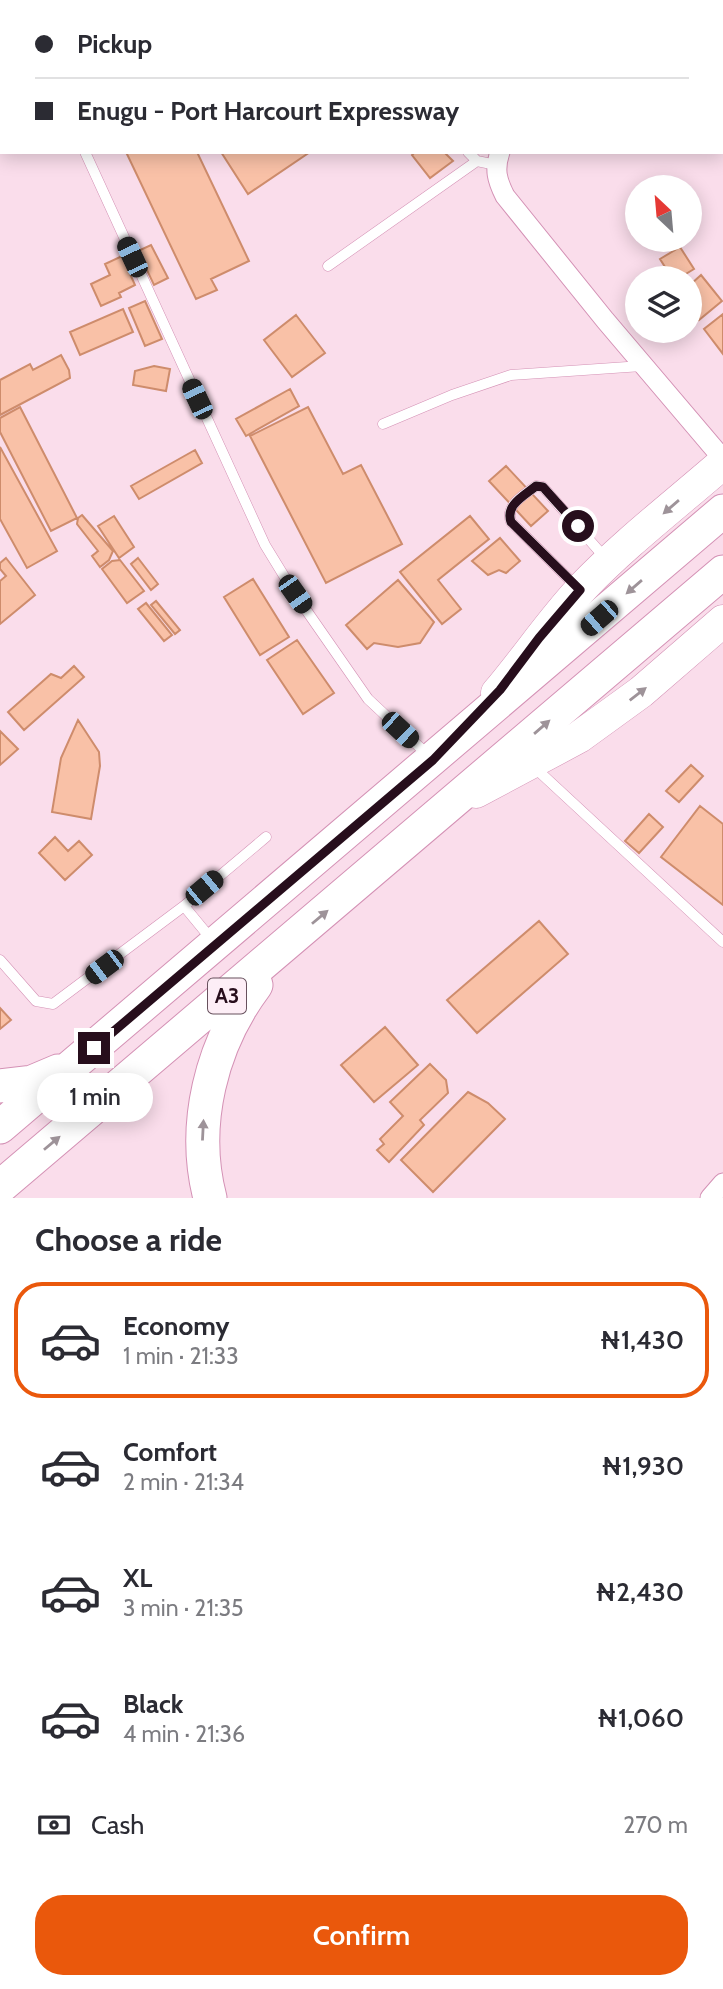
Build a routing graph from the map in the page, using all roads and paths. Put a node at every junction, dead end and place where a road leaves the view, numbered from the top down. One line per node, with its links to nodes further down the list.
1 (86, 154): 12 (lane)
2 (491, 159): 3 (lane); 4 (street)
3 (328, 266)
4 (645, 366): 5 (lane); 6 (street)
5 (383, 424)
6 (723, 461): 8 (main road, A3, one-way to 8)
7 (723, 511): 12 (highway, A3, one-way to 12)
8 (608, 562): 10 (main road, A3); 10 (lane)
9 (723, 572): 14 (highway, A3, one-way to 9)
10 (580, 590): 12 (main road, A3)
11 (723, 621): 13 (main road, A3, one-way to 11)
12 (433, 760): 18 (highway, A3)
13 (530, 764): 14 (main road, A3); 17 (lane)
14 (453, 804): 19 (highway, A3, one-way to 14)
15 (266, 837): 16 (lane)
16 (184, 906): 18 (lane); 20 (lane)
17 (723, 942)
18 (215, 944): 21 (highway, A3)
19 (285, 947): 25 (highway, A3, one-way to 19); 26 (highway, one-way to 19)
20 (0, 960)
21 (73, 1065): 22 (highway); 23 (highway, A3)
22 (0, 1086)
23 (0, 1127)
24 (723, 1183): 27 (street)
25 (0, 1187)
26 (209, 1198)
27 (710, 1198)

